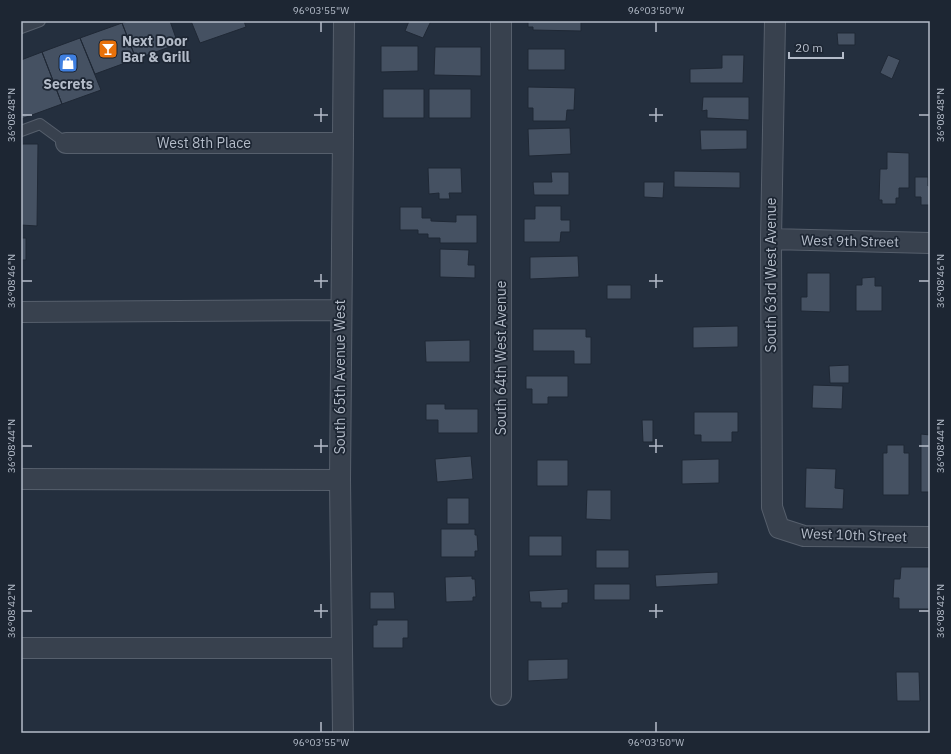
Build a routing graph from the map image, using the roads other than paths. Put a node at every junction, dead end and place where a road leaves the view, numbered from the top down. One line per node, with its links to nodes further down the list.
1 (344, 21): 8 (street, South 65th Avenue West)
2 (501, 21): 19 (street, South 64th West Avenue)
3 (774, 21): 9 (street, South 63rd West Avenue)
4 (35, 22): 5 (lane)
5 (21, 28)
6 (21, 131): 7 (lane)
7 (66, 143): 8 (street, West 8th Place)
8 (342, 143): 11 (street, South 65th Avenue West)
9 (770, 239): 10 (street, West 9th Street); 15 (street, South 63rd West Avenue)
10 (930, 243)
11 (341, 310): 12 (street); 14 (street, South 65th Avenue West)
12 (21, 312)
13 (21, 479): 14 (street)
14 (340, 480): 18 (street, South 65th Avenue West)
15 (779, 528): 16 (street, West 10th Street)
16 (930, 537)
17 (21, 648): 18 (street)
18 (341, 648): 20 (street, South 65th Avenue West)
19 (501, 695)
20 (343, 733)

